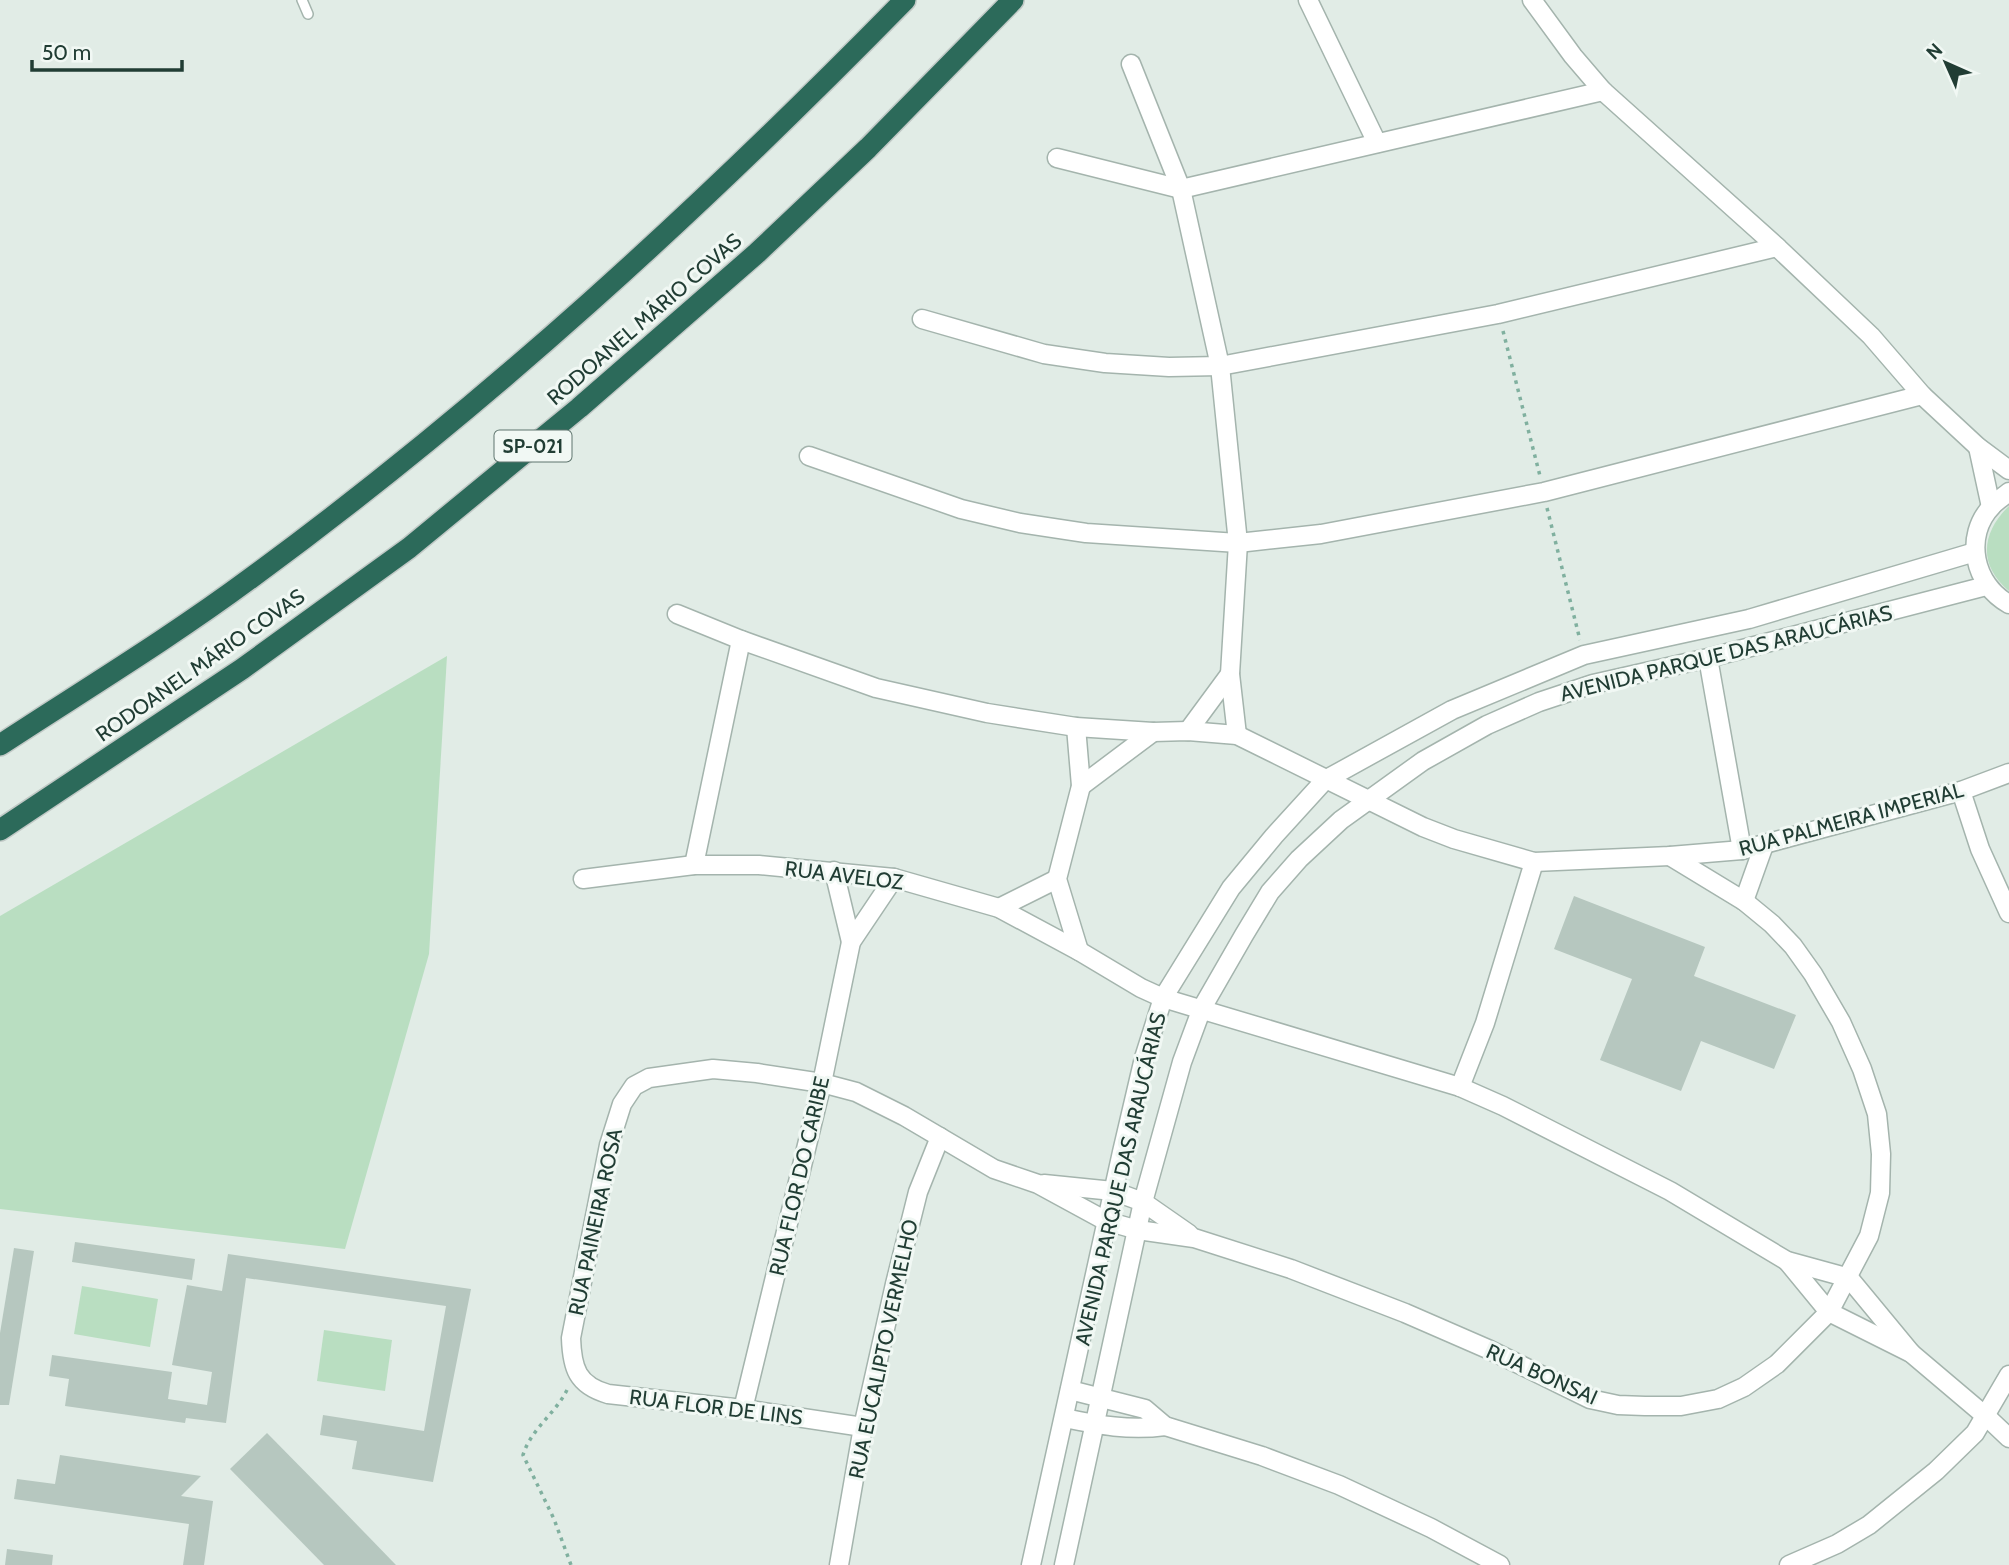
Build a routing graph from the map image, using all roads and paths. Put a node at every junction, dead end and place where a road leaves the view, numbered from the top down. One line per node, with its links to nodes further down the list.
1 (302, 0): 6 (lane)
2 (905, 0): 33 (highway, RODOANEL MÁRIO COVAS)
3 (1013, 0): 39 (highway, RODOANEL MÁRIO COVAS / SP-021)
4 (1308, 0): 9 (street)
5 (1532, 0): 8 (street)
6 (307, 14)
7 (1131, 64): 11 (street)
8 (1603, 91): 9 (street); 12 (street)
9 (1377, 143): 11 (street)
10 (1058, 158): 11 (street)
11 (1181, 188): 14 (street)
12 (1777, 247): 14 (street); 15 (street)
13 (922, 319): 14 (street)
14 (1220, 366): 21 (street)
15 (1922, 395): 16 (street); 21 (street)
16 (1978, 447): 18 (street); 20 (street)
17 (808, 456): 21 (street)
18 (2009, 470)
19 (2009, 492): 20 (street)
20 (1991, 507): 22 (street)
21 (1238, 543): 28 (street)
22 (1975, 552): 23 (street); 35 (street, AVENIDA PARQUE DAS ARAUCÁRIAS)
23 (1986, 586): 24 (street); 27 (street, AVENIDA PARQUE DAS ARAUCÁRIAS)
24 (2009, 604)
25 (677, 614): 26 (street)
26 (741, 640): 29 (street); 44 (street)
27 (1707, 658): 38 (street, AVENIDA PARQUE DAS ARAUCÁRIAS); 41 (street)
28 (1230, 674): 30 (street); 32 (street)
29 (1076, 727): 31 (street); 36 (street)
30 (1188, 731): 31 (street); 32 (street)
31 (1153, 732): 36 (street)
32 (1237, 735): 35 (street, RUA PALMEIRA IMPERIAL)
33 (0, 745)
34 (2009, 773): 37 (street, RUA PALMEIRA IMPERIAL)
35 (1325, 779): 38 (street, RUA PALMEIRA IMPERIAL); 54 (street, AVENIDA PARQUE DAS ARAUCÁRIAS)
36 (1081, 786): 48 (street)
37 (1961, 791): 40 (street, RUA PALMEIRA IMPERIAL); 51 (street)
38 (1367, 799): 43 (street, RUA PALMEIRA IMPERIAL); 55 (street, AVENIDA PARQUE DAS ARAUCÁRIAS)
39 (0, 830)
40 (1764, 845): 41 (street, RUA PALMEIRA IMPERIAL); 49 (street)
41 (1742, 850): 42 (street, RUA PALMEIRA IMPERIAL)
42 (1670, 856): 43 (street, RUA PALMEIRA IMPERIAL); 49 (street, RUA BONSAI)
43 (1534, 862): 57 (street)
44 (694, 865): 45 (street, RUA AVELOZ); 47 (street, RUA AVELOZ)
45 (834, 871): 46 (street, RUA AVELOZ); 52 (street)
46 (894, 878): 50 (street, RUA AVELOZ); 52 (street)
47 (583, 879)
48 (1057, 879): 50 (street); 53 (street)
49 (1744, 901): 66 (street, RUA BONSAI)
50 (999, 908): 53 (street, RUA AVELOZ)
51 (2009, 913)
52 (851, 942): 56 (street, RUA FLOR DO CARIBE)
53 (1079, 951): 54 (street, RUA AVELOZ)
54 (1163, 998): 55 (street, RUA AVELOZ); 60 (street, AVENIDA PARQUE DAS ARAUCÁRIAS)
55 (1202, 1008): 57 (street, RUA AVELOZ); 61 (street, AVENIDA PARQUE DAS ARAUCÁRIAS)
56 (821, 1083): 58 (street, RUA PAINEIRA ROSA); 69 (street, RUA PAINEIRA ROSA); 73 (street, RUA FLOR DO CARIBE)
57 (1460, 1087): 65 (street, RUA AVELOZ)
58 (940, 1137): 59 (street, RUA PAINEIRA ROSA); 78 (street, RUA EUCALIPTO VERMELHO)
59 (1038, 1184): 60 (street); 62 (street)
60 (1113, 1191): 61 (street); 62 (street, AVENIDA PARQUE DAS ARAUCÁRIAS)
61 (1143, 1202): 63 (street, AVENIDA PARQUE DAS ARAUCÁRIAS); 64 (street)
62 (1106, 1222): 63 (street); 71 (street, AVENIDA PARQUE DAS ARAUCÁRIAS)
63 (1138, 1230): 64 (street); 72 (street, AVENIDA PARQUE DAS ARAUCÁRIAS)
64 (1194, 1238): 67 (street, RUA BONSAI)
65 (1787, 1261): 66 (street); 67 (street)
66 (1849, 1278): 67 (street, RUA BONSAI); 68 (street)
67 (1829, 1312): 68 (street)
68 (1911, 1353): 74 (street)
69 (576, 1373): 73 (street, RUA FLOR DE LINS); 80 (path)
70 (2009, 1375): 74 (street)
71 (1070, 1390): 72 (street); 75 (street, AVENIDA PARQUE DAS ARAUCÁRIAS)
72 (1099, 1397): 76 (street, AVENIDA PARQUE DAS ARAUCÁRIAS); 77 (street)
73 (743, 1409): 78 (street, RUA FLOR DE LINS)
74 (1985, 1416): 79 (street); 85 (street)
75 (1064, 1418): 76 (street); 82 (street, AVENIDA PARQUE DAS ARAUCÁRIAS)
76 (1094, 1424): 77 (street); 83 (street, AVENIDA PARQUE DAS ARAUCÁRIAS)
77 (1165, 1426): 84 (street)
78 (863, 1427): 81 (street, RUA EUCALIPTO VERMELHO)
79 (2009, 1438)
80 (570, 1565)
81 (839, 1565)
82 (1031, 1565)
83 (1064, 1565)
84 (1500, 1565)
85 (1789, 1565)

